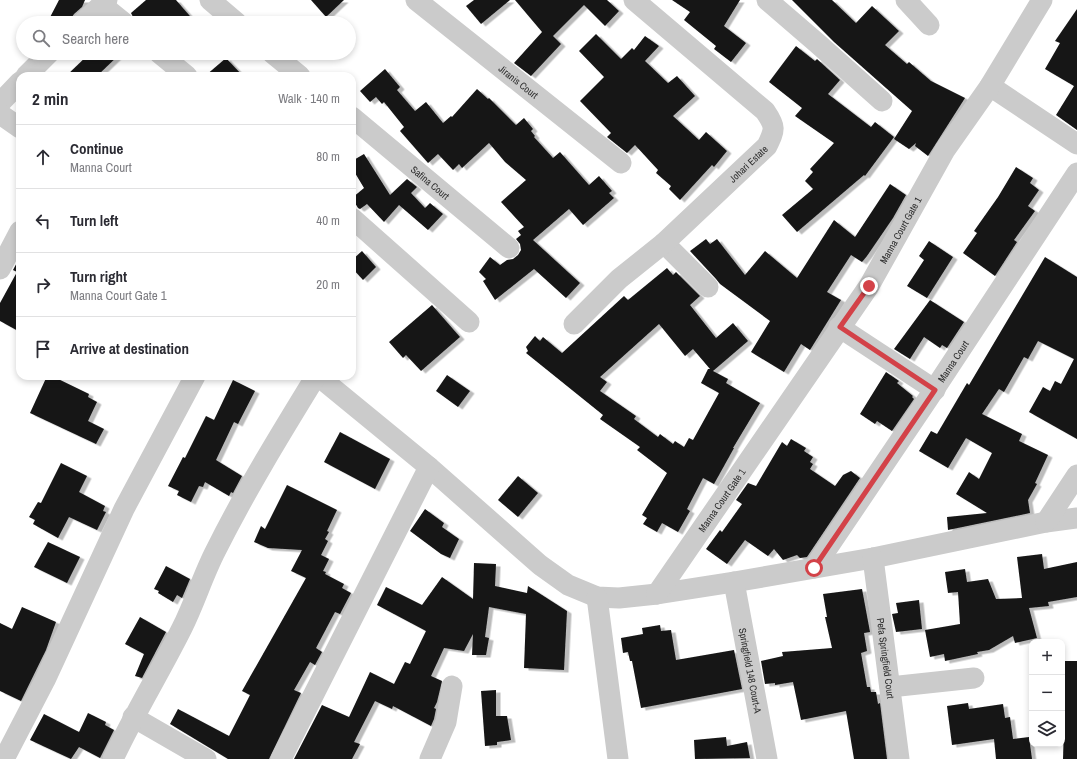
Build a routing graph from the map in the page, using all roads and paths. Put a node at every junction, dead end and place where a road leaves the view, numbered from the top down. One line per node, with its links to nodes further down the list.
1 (210, 0): 10 (street)
2 (416, 0): 26 (street, Jiranis Court)
3 (634, 0): 30 (street, Johari Estate)
4 (766, 0): 20 (street)
5 (906, 0): 11 (street)
6 (1042, 0): 19 (street, Manna Court Gate 1)
7 (105, 2): 8 (street); 9 (street)
8 (90, 16)
9 (118, 16)
10 (229, 16)
11 (929, 25)
12 (42, 60): 15 (street)
13 (168, 60): 16 (street)
14 (281, 60): 17 (street)
15 (30, 72)
16 (182, 72)
17 (295, 72)
18 (16, 86): 21 (street)
19 (990, 86): 25 (street); 36 (street, Manna Court Gate 1)
20 (882, 101)
21 (0, 103)
22 (0, 114): 24 (street)
23 (356, 120): 31 (street, Safina Court)
24 (16, 125)
25 (1077, 144)
26 (621, 162)
27 (1077, 173): 40 (street, Manna Court)
28 (356, 222): 34 (street)
29 (16, 239): 32 (street)
30 (664, 243): 33 (street); 35 (street, Johari Estate)
31 (509, 248)
32 (0, 269)
33 (708, 287)
34 (469, 322)
35 (574, 324)
36 (840, 327): 40 (street); 48 (street, Manna Court Gate 1)
37 (193, 380): 54 (street)
38 (315, 380): 53 (street)
39 (322, 380): 41 (street)
40 (935, 390): 46 (street, Manna Court)
41 (429, 467): 49 (street); 57 (street)
42 (1077, 475): 44 (street)
43 (1077, 518): 44 (street)
44 (1046, 522): 45 (street)
45 (873, 558): 46 (street); 52 (street, Pefa Springfield Court)
46 (814, 568): 47 (street)
47 (734, 582): 48 (street); 60 (street, Springfield 148 Court-A)
48 (657, 594): 49 (street)
49 (597, 597): 59 (street)
50 (974, 678): 52 (street)
51 (452, 686): 58 (street)
52 (890, 687): 61 (street, Pefa Springfield Court)
53 (133, 717): 55 (street); 56 (street)
54 (4, 759)
55 (113, 759)
56 (206, 759)
57 (281, 759)
58 (430, 759)
59 (618, 759)
60 (767, 759)
61 (899, 759)

